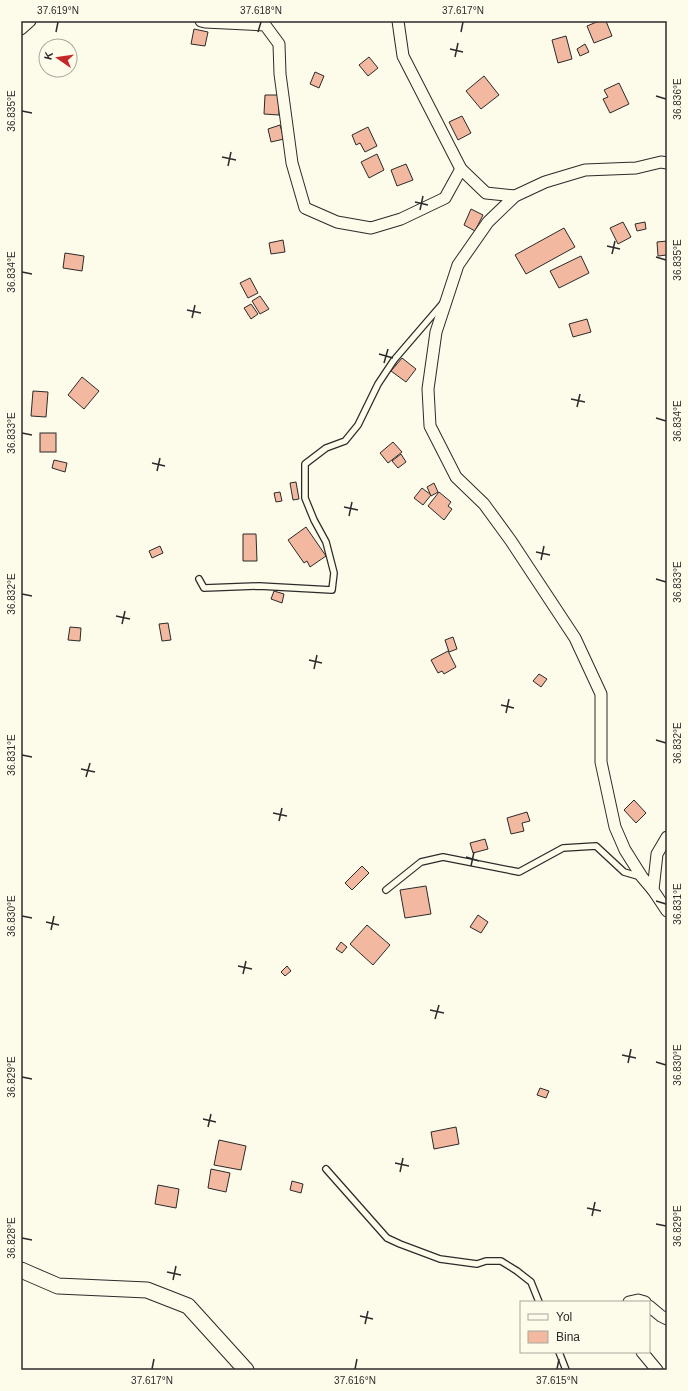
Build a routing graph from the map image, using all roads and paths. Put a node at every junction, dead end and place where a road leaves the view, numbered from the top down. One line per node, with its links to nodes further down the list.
1 (30, 21): 4 (street)
2 (201, 21): 6 (street)
3 (398, 21): 6 (street)
4 (21, 29)
5 (667, 163): 7 (street)
6 (462, 169): 7 (street)
7 (515, 196): 8 (street)
8 (447, 299): 9 (lane); 11 (street)
9 (199, 579)
10 (667, 837): 13 (street)
11 (642, 877): 12 (lane); 13 (street)
12 (386, 890)
13 (653, 890): 14 (street)
14 (667, 911)
15 (326, 1169): 17 (lane)
16 (21, 1270): 22 (street)
17 (539, 1301)
18 (650, 1307): 19 (street)
19 (667, 1318)
20 (559, 1353): 23 (lane)
21 (643, 1353): 24 (street)
22 (246, 1370)
23 (566, 1370)
24 (657, 1370)

